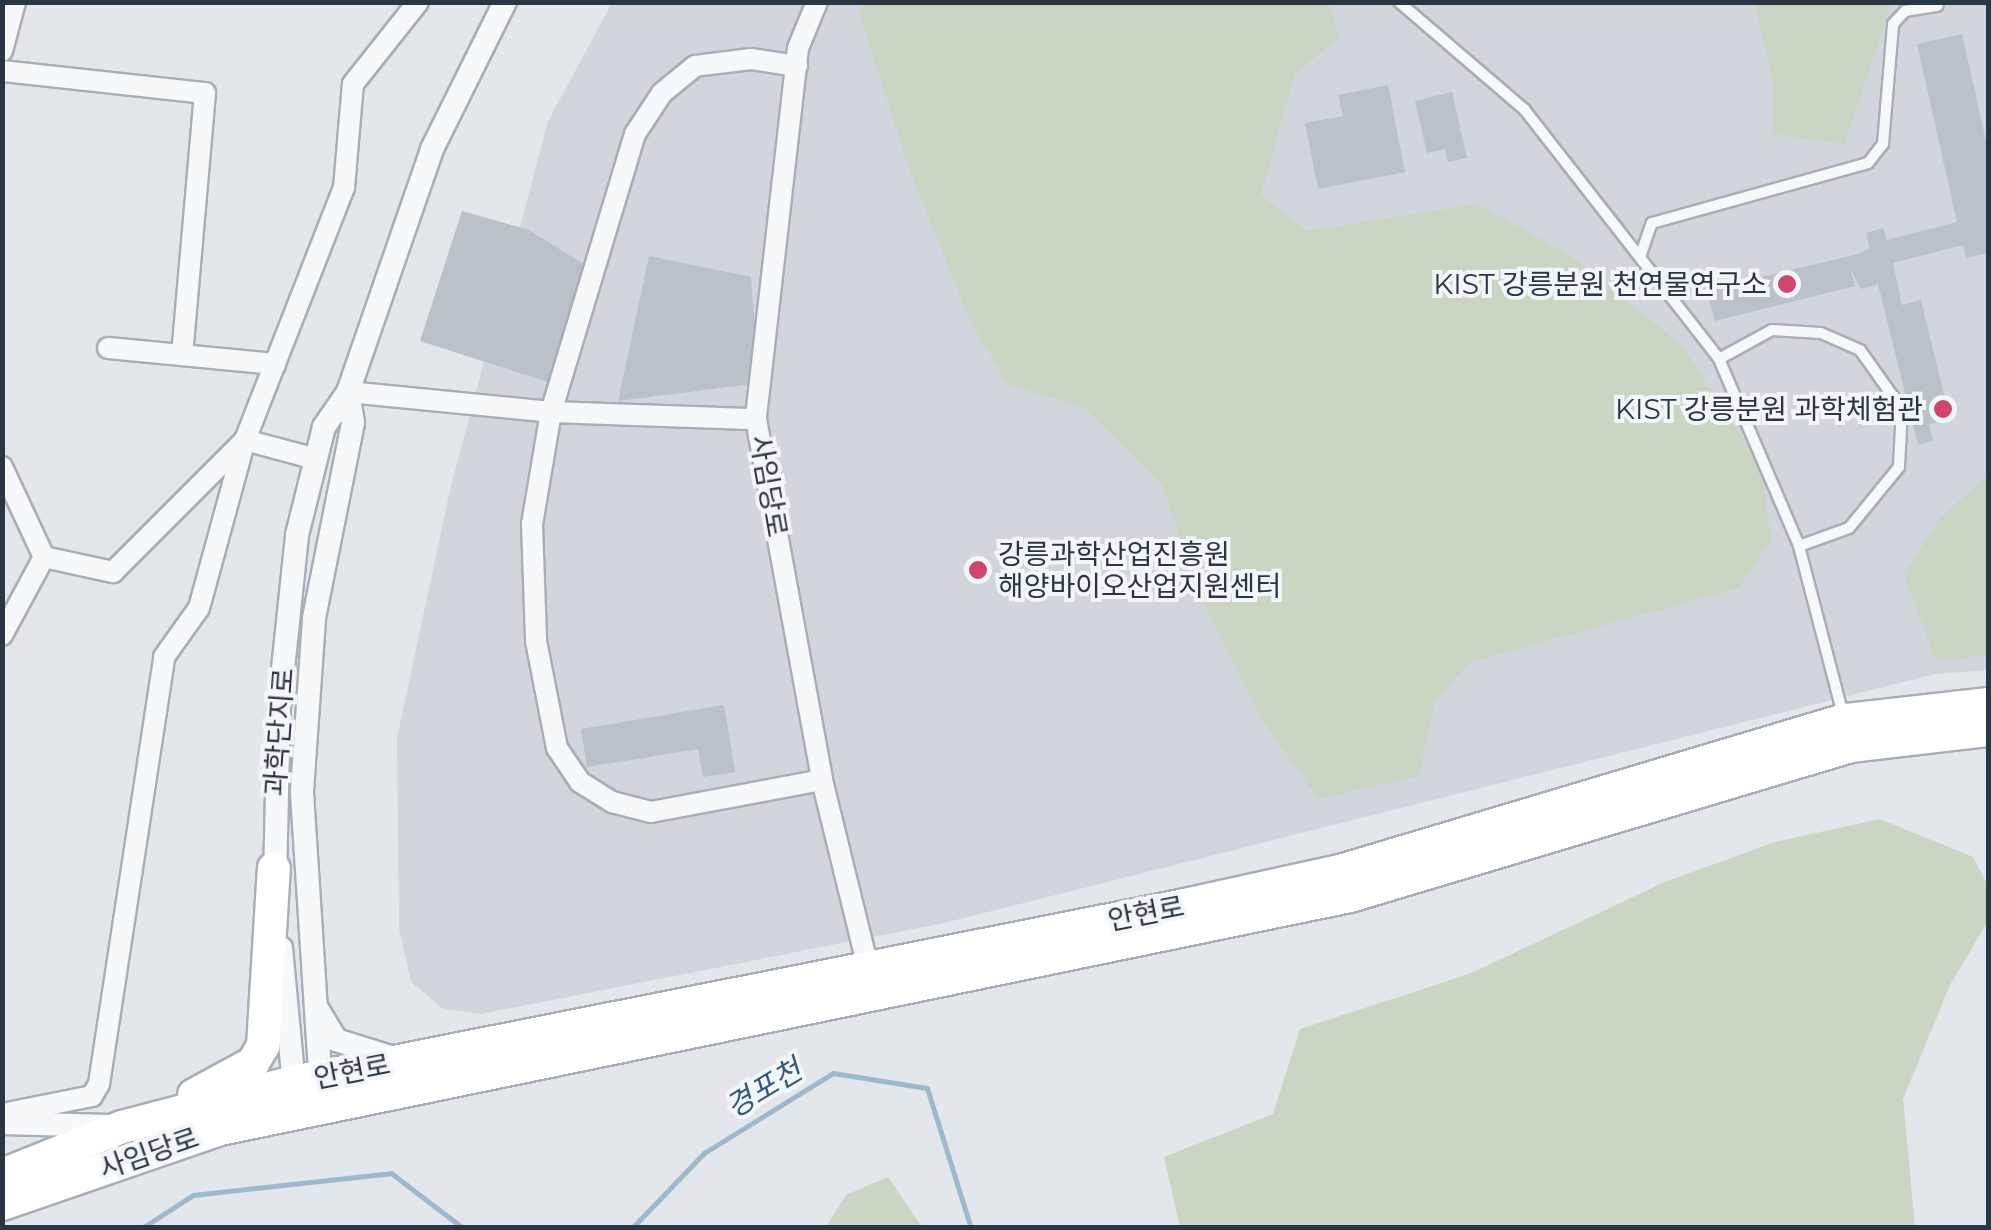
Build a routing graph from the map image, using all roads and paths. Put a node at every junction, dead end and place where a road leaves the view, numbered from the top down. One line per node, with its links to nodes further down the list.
1 (16, 2): 7 (street)
2 (418, 2): 14 (street)
3 (505, 2): 15 (street, 과학단지로)
4 (817, 2): 8 (street, 사임당로)
5 (1399, 2): 10 (lane)
6 (1938, 6): 10 (lane)
7 (2, 51)
8 (798, 66): 16 (street); 17 (street, 사임당로)
9 (2, 71): 12 (street)
10 (1640, 258): 13 (lane)
11 (108, 348): 12 (street)
12 (182, 355): 14 (street)
13 (1719, 359): 21 (lane); 21 (lane)
14 (275, 364): 18 (street)
15 (348, 392): 16 (street); 19 (street, 과학단지로); 30 (street, 과학단지로)
16 (551, 412): 17 (street); 27 (street)
17 (756, 419): 27 (street, 사임당로)
18 (244, 440): 19 (street); 22 (street); 33 (street)
19 (316, 459): 28 (street, 과학단지로)
20 (2, 467): 22 (street)
21 (1799, 546): 26 (lane)
22 (44, 557): 23 (street)
23 (2, 634)
24 (1988, 704): 26 (highway, 안현로)
25 (1988, 730): 26 (highway, 안현로)
26 (1848, 733): 29 (highway, 안현로)
27 (822, 780): 29 (street, 사임당로)
28 (274, 868): 32 (street, 과학단지로); 35 (highway)
29 (871, 981): 31 (highway, 안현로); 32 (highway, 안현로)
30 (314, 1000): 31 (street); 32 (street, 과학단지로)
31 (404, 1060): 32 (highway, 안현로)
32 (308, 1094): 35 (highway, 사임당로); 37 (highway, 사임당로)
33 (2, 1114)
34 (2, 1123): 35 (street)
35 (122, 1127): 36 (highway, 사임당로)
36 (2, 1175)
37 (2, 1204)

